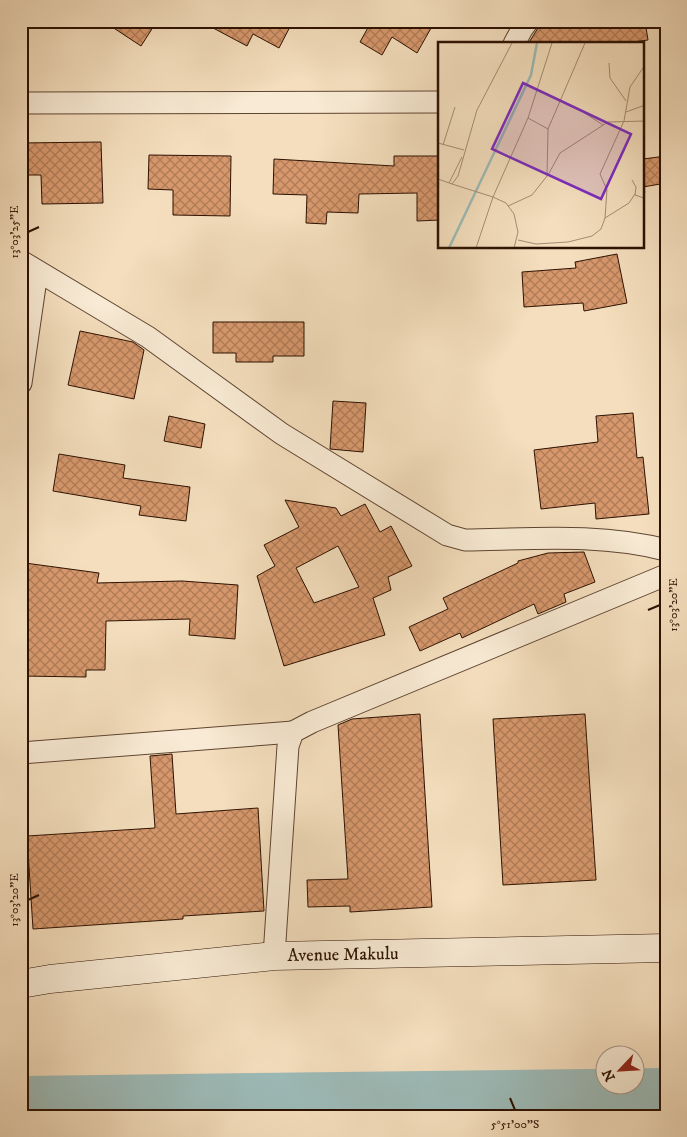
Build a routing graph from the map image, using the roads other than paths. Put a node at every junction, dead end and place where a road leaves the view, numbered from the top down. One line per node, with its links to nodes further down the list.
1 (528, 21): 2 (street)
2 (515, 42)
3 (438, 102): 4 (street)
4 (21, 103)
5 (29, 267): 6 (street); 7 (street)
6 (21, 382)
7 (666, 550)
8 (666, 575): 9 (street)
9 (293, 732): 10 (street); 12 (street)
10 (21, 753)
11 (666, 948): 12 (main road, Avenue Makulu)
12 (274, 956): 13 (main road, Avenue Makulu)
13 (21, 984)

